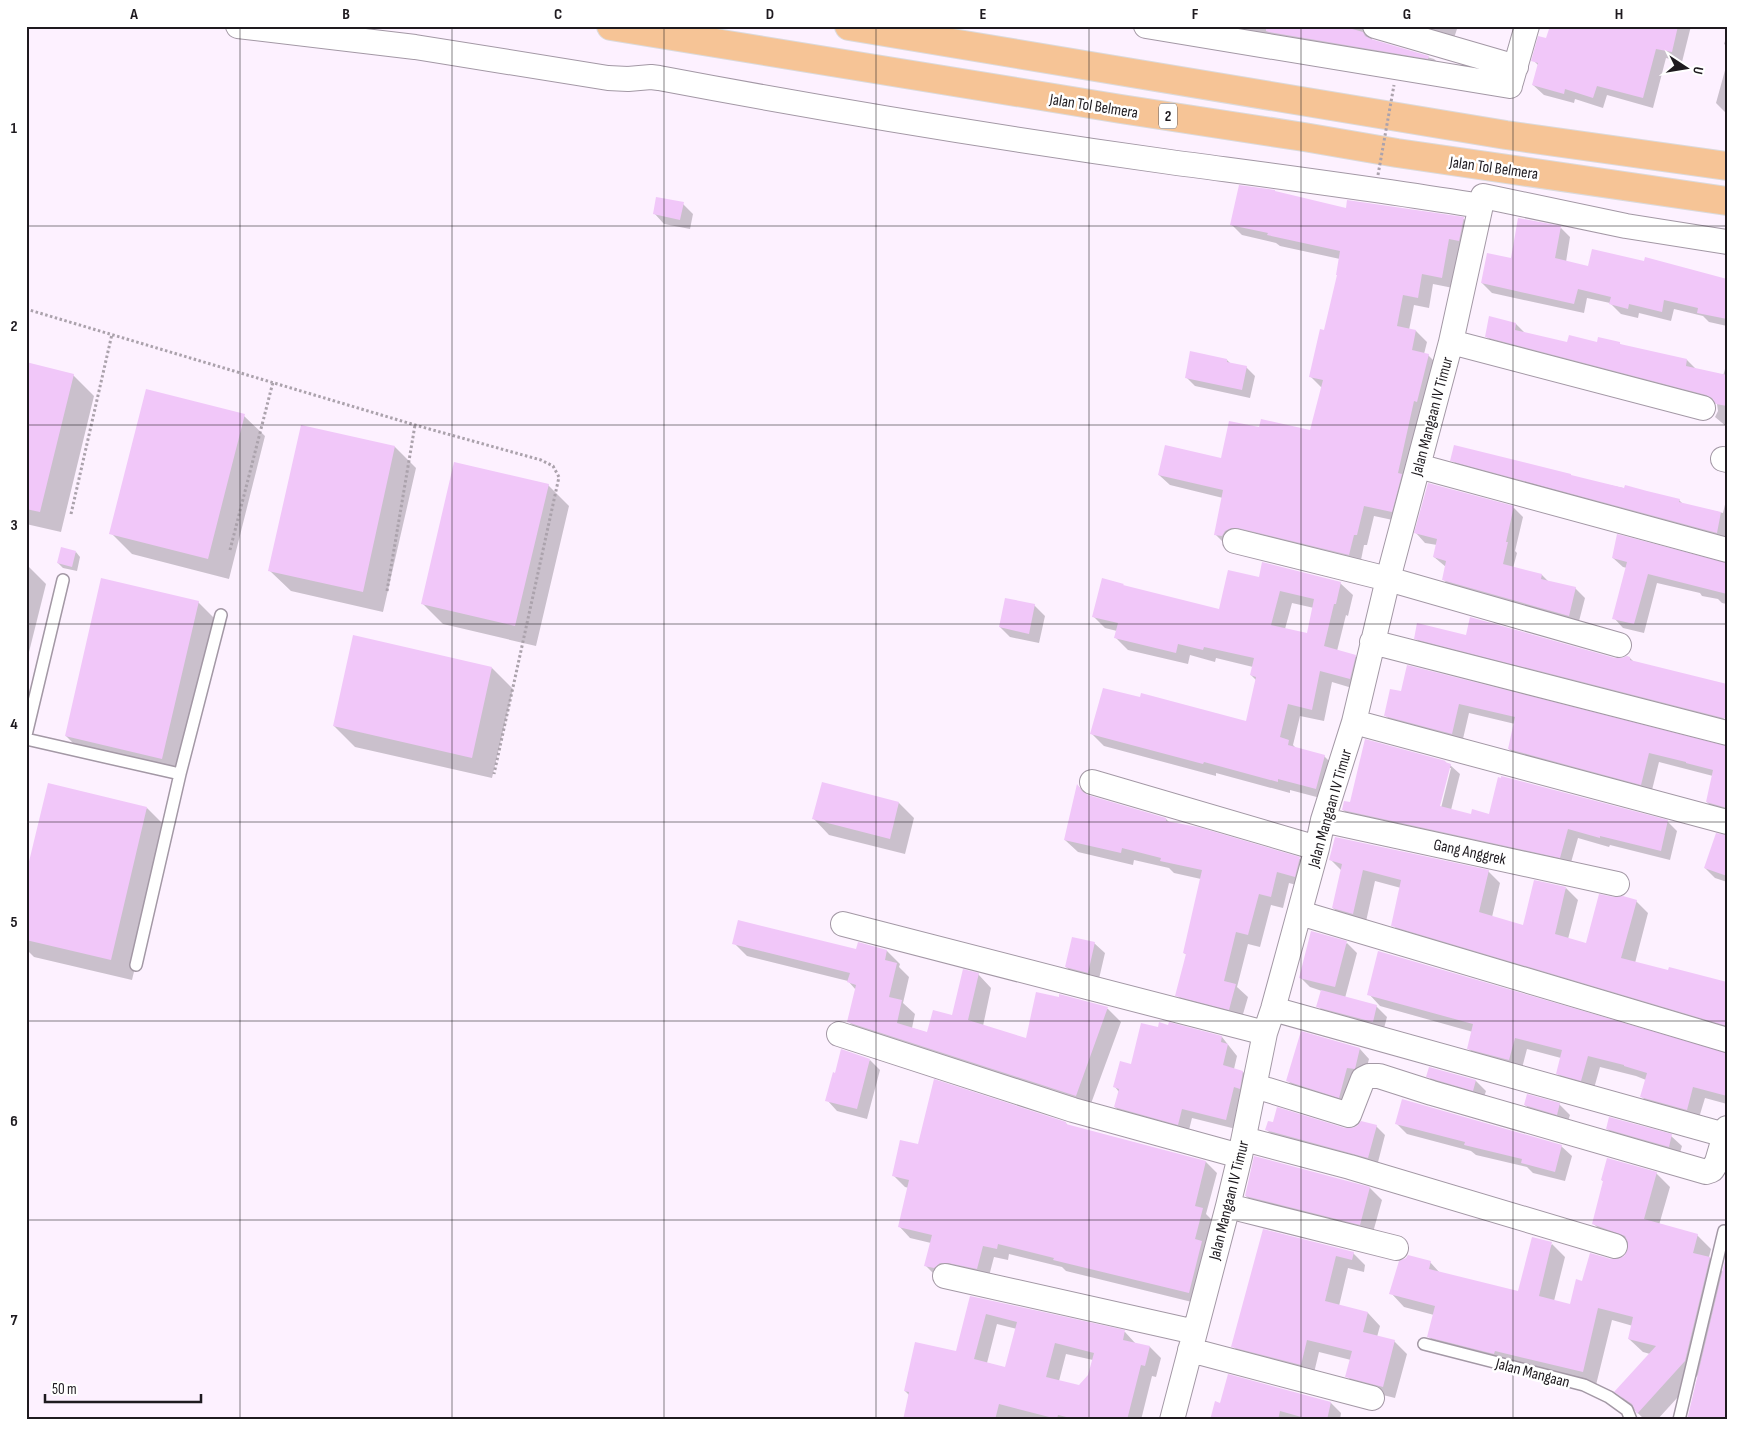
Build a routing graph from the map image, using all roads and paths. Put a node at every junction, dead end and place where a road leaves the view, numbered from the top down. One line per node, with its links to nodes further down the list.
1 (238, 26): 11 (street)
2 (611, 26): 12 (highway, Jalan Tol Belmera / 2)
3 (850, 26): 9 (highway, Jalan Tol Belmera / 2)
4 (1146, 26): 7 (street)
5 (1375, 26): 7 (street)
6 (1526, 26): 7 (street)
7 (1511, 82)
8 (1394, 85): 10 (path, bridge)
9 (1727, 166)
10 (1378, 175)
11 (1481, 201): 13 (street); 16 (street, Jalan Mangaan IV Timur)
12 (1727, 201)
13 (1727, 242)
14 (26, 309): 15 (path)
15 (112, 334): 17 (path); 21 (path)
16 (1450, 342): 18 (street); 20 (street, Jalan Mangaan IV Timur)
17 (273, 382): 19 (path); 23 (path)
18 (1703, 408)
19 (416, 425): 27 (path); 35 (path)
20 (1418, 466): 24 (street); 26 (street, Jalan Mangaan IV Timur)
21 (71, 514)
22 (1235, 541): 26 (street)
23 (230, 550)
24 (1727, 550)
25 (63, 580): 33 (lane)
26 (1388, 580): 29 (street, Jalan Mangaan IV Timur); 30 (street)
27 (387, 591)
28 (221, 615): 34 (lane)
29 (1372, 642): 31 (street, Jalan Mangaan IV Timur); 32 (street)
30 (1619, 645)
31 (1354, 722): 37 (street, Jalan Mangaan IV Timur); 38 (street)
32 (1727, 733)
33 (26, 737): 34 (lane)
34 (180, 774): 43 (lane)
35 (494, 774)
36 (1092, 782): 39 (street)
37 (1323, 820): 39 (street, Jalan Mangaan IV Timur); 40 (street, Gang Anggrek)
38 (1727, 822)
39 (1318, 848): 41 (street, Jalan Mangaan IV Timur)
40 (1617, 884)
41 (1300, 913): 44 (street, Jalan Mangaan IV Timur); 47 (street)
42 (843, 924): 45 (street)
43 (136, 965)
44 (1273, 1009): 45 (street, Jalan Mangaan IV Timur); 49 (street)
45 (1265, 1033): 48 (street, Jalan Mangaan IV Timur)
46 (839, 1034): 50 (street)
47 (1727, 1040)
48 (1255, 1086): 49 (street); 50 (street, Jalan Mangaan IV Timur)
49 (1726, 1132)
50 (1242, 1147): 51 (street, Jalan Mangaan IV Timur); 53 (street)
51 (1228, 1206): 54 (street); 56 (street, Jalan Mangaan IV Timur)
52 (1724, 1231): 61 (lane)
53 (1615, 1246)
54 (1396, 1248)
55 (945, 1276): 56 (street)
56 (1193, 1341): 58 (street); 59 (street, Jalan Mangaan IV Timur)
57 (1424, 1344): 60 (lane, Jalan Mangaan)
58 (1372, 1398)
59 (1172, 1420)
60 (1631, 1420)
61 (1679, 1420)

